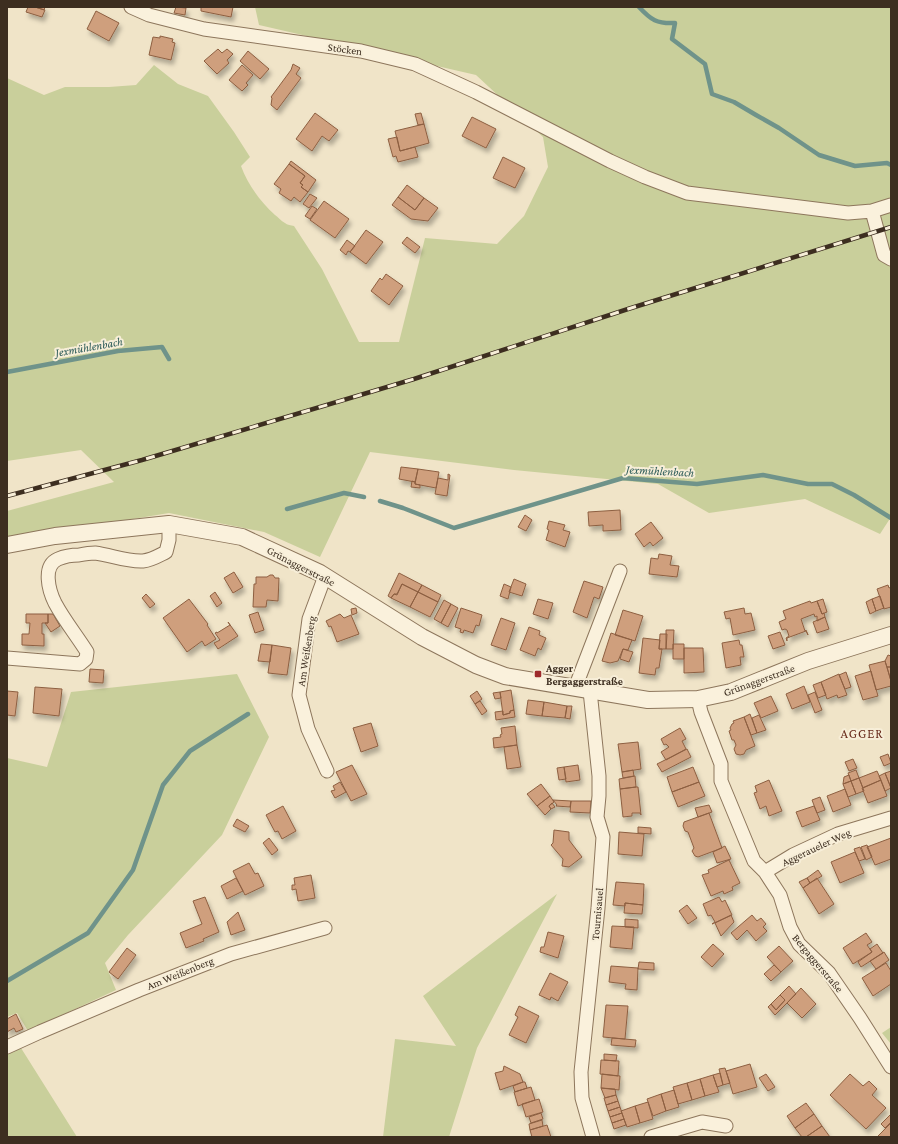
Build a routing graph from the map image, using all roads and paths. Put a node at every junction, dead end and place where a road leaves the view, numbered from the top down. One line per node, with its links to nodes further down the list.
1 (131, 7): 3 (street, Stöcken)
2 (891, 205): 3 (street, Stöcken)
3 (872, 211): 4 (street)
4 (891, 260)
5 (169, 524): 6 (street, Grünaggerstraße); 8 (street, Grünaggerstraße); 10 (street)
6 (7, 545)
7 (620, 571): 11 (street)
8 (325, 576): 11 (street, Grünaggerstraße); 13 (street, Am Weißenberg)
9 (891, 635): 12 (street, Grünaggerstraße)
10 (7, 658)
11 (583, 689): 12 (street, Grünaggerstraße); 20 (street, Tournisauel)
12 (698, 699): 15 (street, Bergaggerstraße)
13 (327, 771)
14 (891, 818): 15 (street, Aggeraueler Weg)
15 (765, 872): 18 (street, Bergaggerstraße)
16 (325, 928): 17 (street, Am Weißenberg)
17 (7, 1047)
18 (891, 1067)
19 (726, 1126): 21 (street)
20 (593, 1137)
21 (651, 1137)

